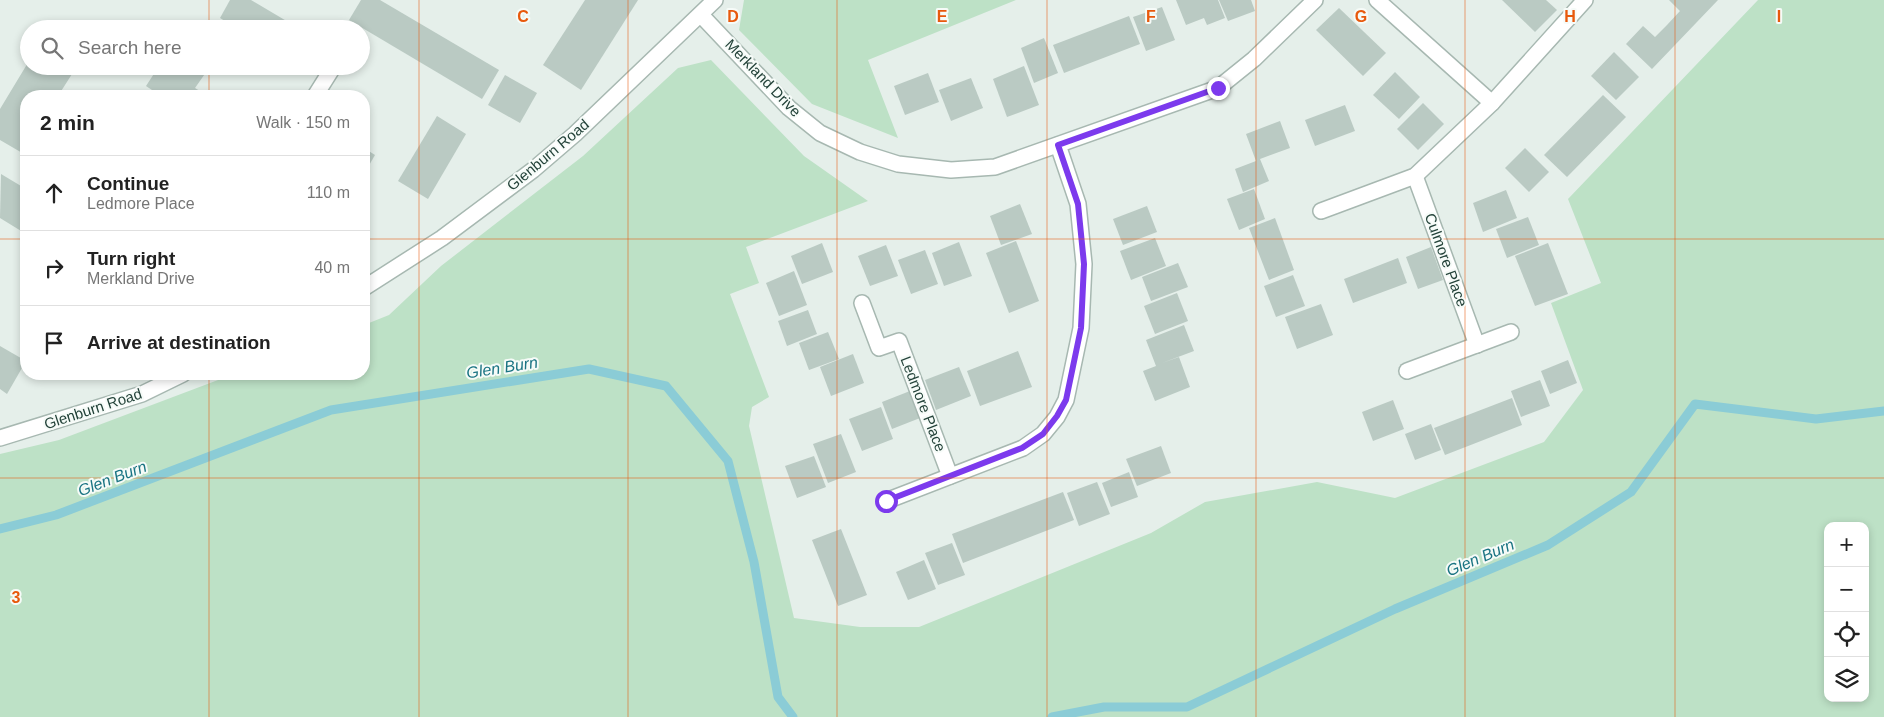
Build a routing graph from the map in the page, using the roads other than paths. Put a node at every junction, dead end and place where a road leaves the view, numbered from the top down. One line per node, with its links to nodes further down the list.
1 (715, 0): 5 (street, Glenburn Road)
2 (1315, 0): 9 (street, Merkland Drive)
3 (1377, 0): 8 (street)
4 (1586, 0): 8 (street)
5 (701, 14): 9 (street, Merkland Drive); 12 (street, Glenburn Road)
6 (328, 75): 7 (street)
7 (318, 90)
8 (1492, 102): 10 (street)
9 (1058, 145): 19 (street)
10 (1415, 176): 11 (street); 15 (street, Culmore Place)
11 (1321, 211)
12 (370, 284)
13 (862, 303): 19 (street, Ledmore Place)
14 (1510, 332): 15 (street)
15 (1477, 345): 16 (street)
16 (1407, 371)
17 (171, 380): 18 (street, Glenburn Road)
18 (0, 438)
19 (950, 476): 20 (street)
20 (886, 501)

